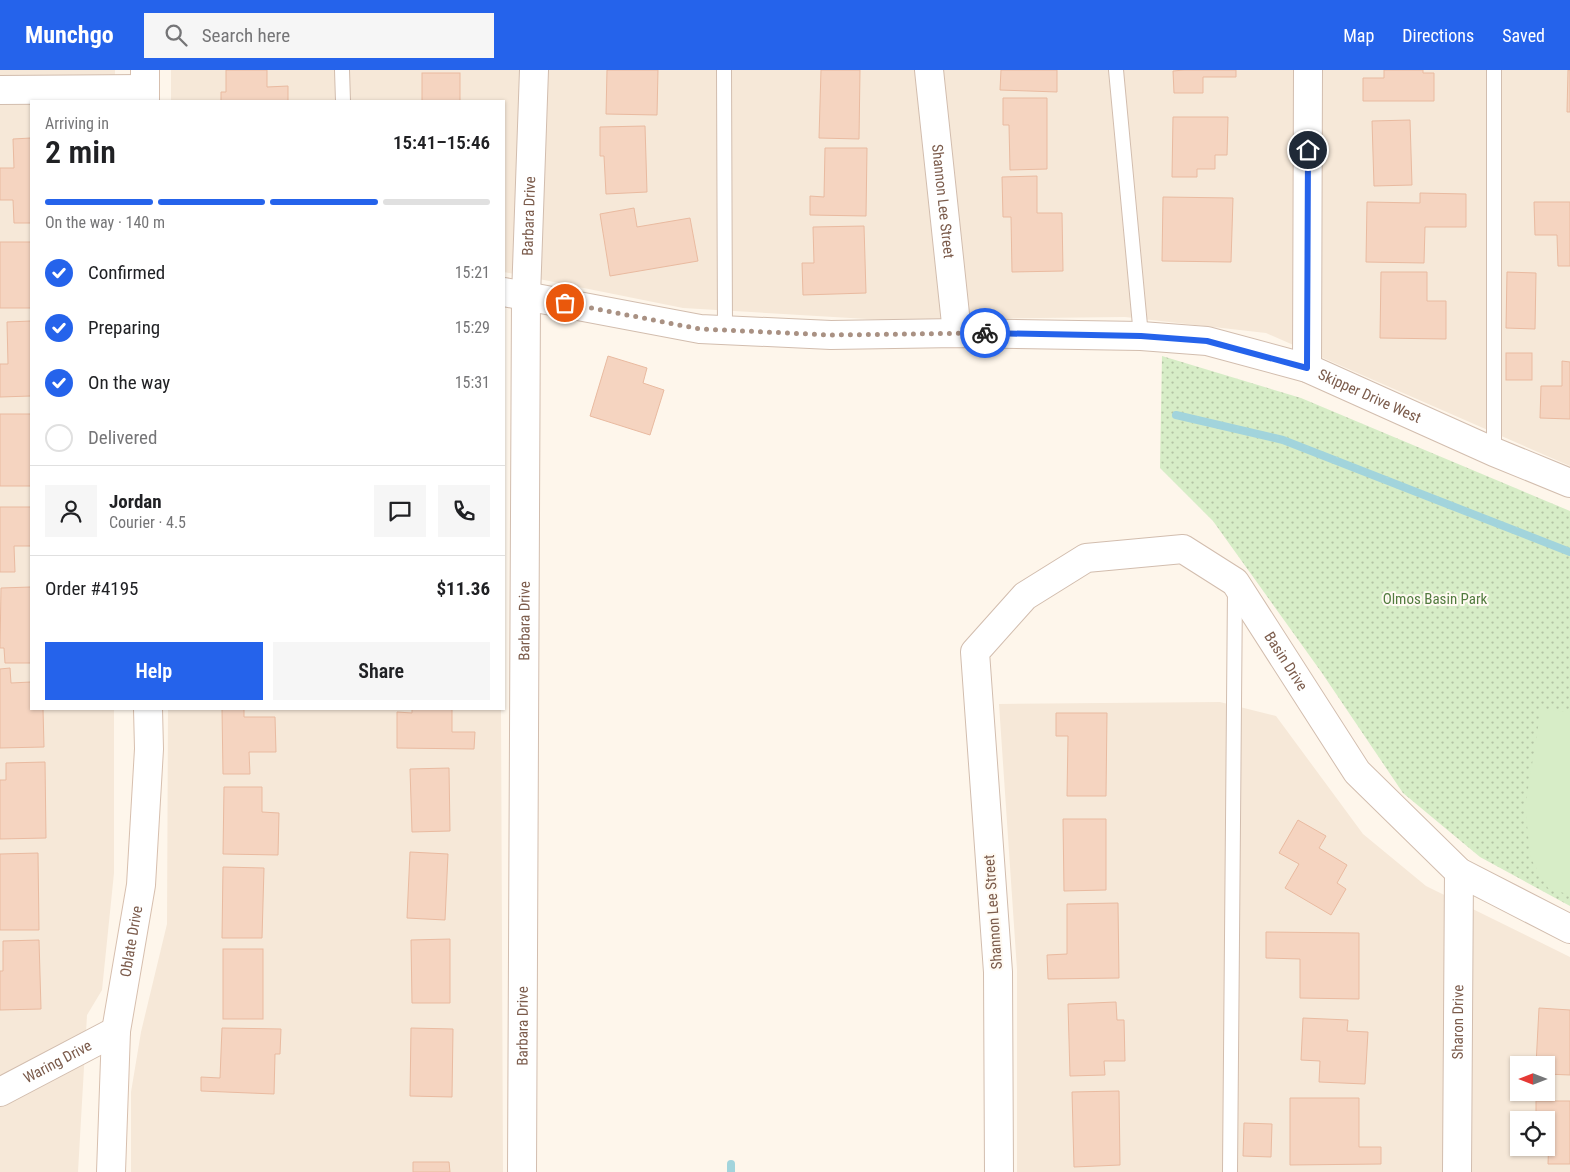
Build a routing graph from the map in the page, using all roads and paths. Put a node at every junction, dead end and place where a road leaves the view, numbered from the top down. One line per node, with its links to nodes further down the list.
1 (342, 70): 10 (lane)
2 (534, 70): 11 (street, Barbara Drive)
3 (724, 70): 12 (lane)
4 (929, 70): 13 (street, Shannon Lee Street)
5 (1116, 70): 14 (lane)
6 (1308, 70): 15 (street)
7 (1494, 70): 16 (lane)
8 (145, 87): 9 (street)
9 (0, 90)
10 (343, 100)
11 (515, 294): 12 (street, Skipper Drive West); 26 (street, Barbara Drive)
12 (725, 330): 13 (street, Skipper Drive West)
13 (957, 333): 14 (street, Skipper Drive West)
14 (1141, 336): 15 (street, Skipper Drive West)
15 (1307, 368): 16 (street, Skipper Drive West)
16 (1494, 452): 17 (street, Skipper Drive West)
17 (1570, 483)
18 (1235, 582): 19 (street, Basin Drive); 21 (street, Basin Drive); 28 (lane)
19 (975, 652): 27 (street, Shannon Lee Street)
20 (148, 710): 23 (street, Oblate Drive)
21 (1459, 872): 22 (street, Basin Drive); 29 (street, Sharon Drive)
22 (1570, 929)
23 (116, 1031): 24 (street, Waring Drive); 25 (street, Oblate Drive)
24 (0, 1092)
25 (111, 1172)
26 (522, 1172)
27 (999, 1172)
28 (1230, 1172)
29 (1457, 1172)

